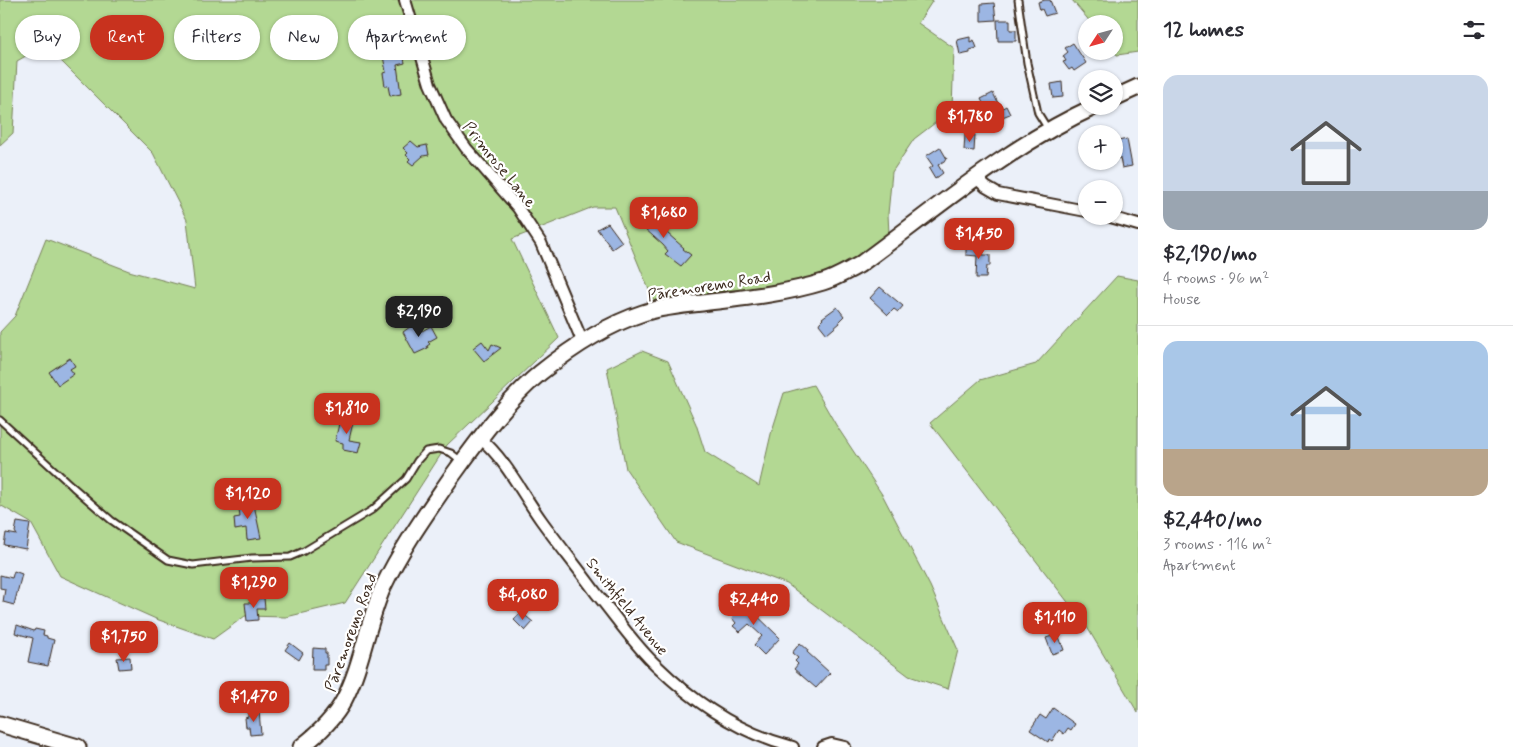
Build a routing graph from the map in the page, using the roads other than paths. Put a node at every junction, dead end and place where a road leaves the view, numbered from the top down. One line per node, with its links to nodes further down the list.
1 (405, 0): 11 (street, Primrose Lane)
2 (1018, 0): 6 (lane)
3 (1138, 87): 4 (street)
4 (1123, 94)
5 (1078, 115): 6 (street, Pāremoremo Road)
6 (1048, 130): 7 (street, Pāremoremo Road)
7 (975, 177): 8 (street); 11 (street, Pāremoremo Road)
8 (1078, 209)
9 (1123, 220): 10 (street)
10 (1138, 224)
11 (583, 343): 13 (street, Pāremoremo Road)
12 (0, 420): 14 (lane)
13 (480, 438): 14 (street, Pāremoremo Road); 18 (street, Smithfield Avenue)
14 (463, 461): 17 (street, Pāremoremo Road)
15 (0, 724): 16 (street)
16 (78, 747)
17 (301, 747)
18 (793, 747)
19 (823, 747): 20 (street)
20 (845, 747)

